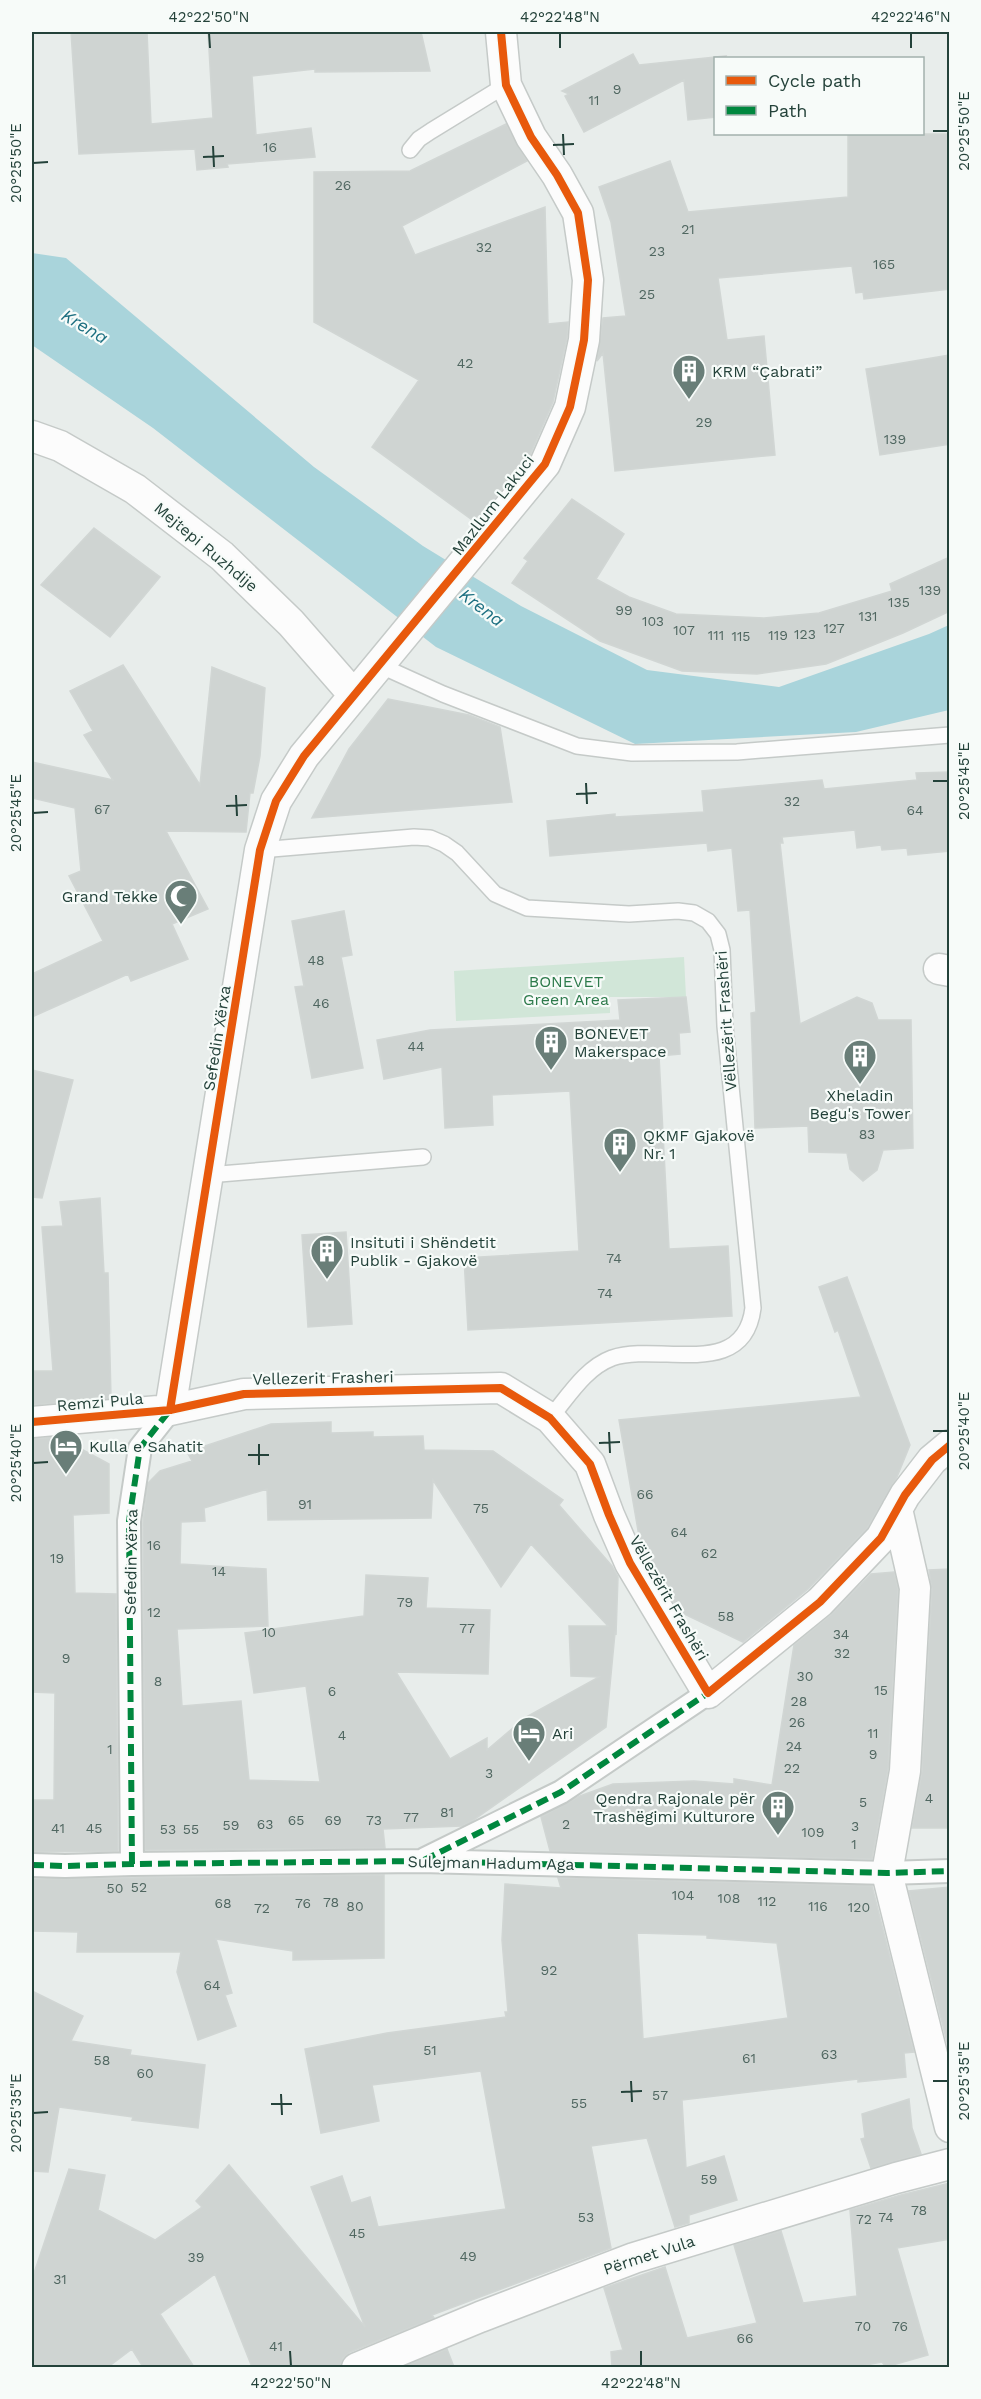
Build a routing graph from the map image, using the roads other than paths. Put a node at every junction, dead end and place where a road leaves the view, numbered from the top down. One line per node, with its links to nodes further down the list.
1 (501, 32): 2 (street, Mazllum Lakuci)
2 (506, 85): 3 (lane); 5 (street, Mazllum Lakuci)
3 (410, 150)
4 (32, 436): 6 (street, Mejtepi Ruzhdije)
5 (379, 665): 6 (street, Mazllum Lakuci); 7 (lane)
6 (353, 694): 8 (street, Sefedin Xërxa)
7 (950, 735)
8 (260, 850): 10 (street, Sefedin Xërxa); 13 (lane, Vëllezërit Frashëri)
9 (423, 1157): 10 (lane)
10 (208, 1175): 12 (street, Sefedin Xërxa)
11 (407, 1390): 12 (street, Vellezerit Frasheri); 13 (street, Vëllezërit Frashëri)
12 (170, 1410): 14 (street, Remzi Pula); 19 (street, Sefedin Xërxa)
13 (550, 1418): 17 (street, Vëllezërit Frashëri)
14 (32, 1422)
15 (950, 1445): 16 (street)
16 (897, 1509): 17 (street); 22 (street)
17 (708, 1693): 18 (street)
18 (421, 1861): 19 (street, Sulejman Hadum Aga); 22 (street, Sulejman Hadum Aga)
19 (132, 1864): 20 (street, Sulejman Hadum Aga)
20 (32, 1865)
21 (950, 1871): 22 (street, Sulejman Hadum Aga)
22 (887, 1873): 23 (street)
23 (950, 2127)
24 (950, 2164): 25 (street, Përmet Vula)
25 (357, 2367)

